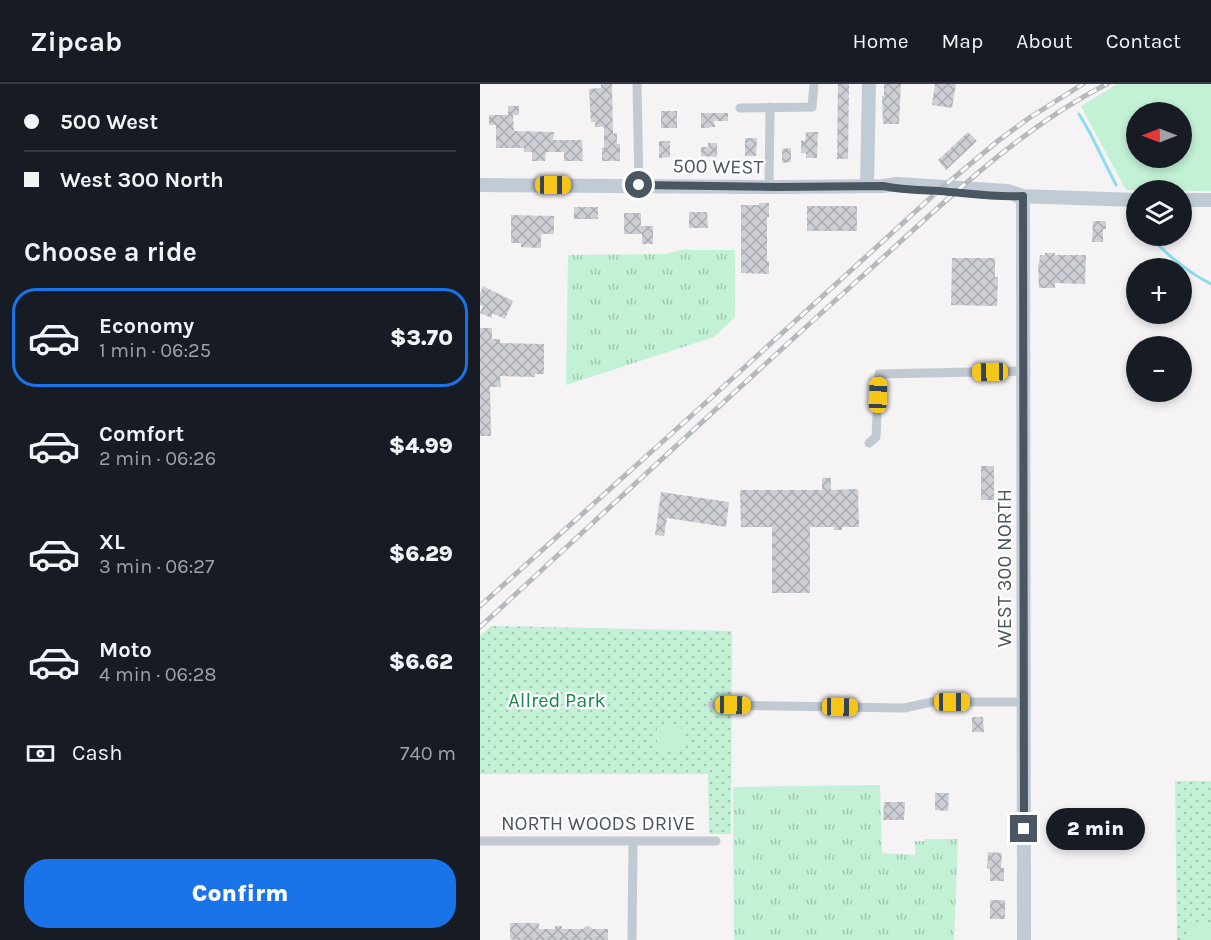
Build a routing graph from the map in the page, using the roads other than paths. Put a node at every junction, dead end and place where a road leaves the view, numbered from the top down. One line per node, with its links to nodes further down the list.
1 (637, 84): 7 (street)
2 (813, 84): 4 (street)
3 (869, 84): 8 (street)
4 (770, 107): 5 (street); 9 (street)
5 (740, 108)
6 (480, 184): 7 (street, 500 WEST)
7 (639, 185): 9 (street, 500 WEST)
8 (867, 186): 9 (street, 500 WEST); 10 (street, 500 WEST)
9 (769, 187)
10 (1023, 196): 11 (street, 500 WEST); 14 (street, WEST 300 NORTH)
11 (1126, 200)
12 (1192, 200): 13 (street)
13 (1211, 200)
14 (1024, 371): 15 (street); 16 (street, WEST 300 NORTH)
15 (869, 443)
16 (1023, 702): 17 (street); 22 (street, WEST 300 NORTH)
17 (711, 705)
18 (633, 841): 19 (street, NORTH WOODS DRIVE); 20 (street, NORTH WOODS DRIVE); 21 (street)
19 (716, 841)
20 (480, 842)
21 (632, 940)
22 (1024, 940)

